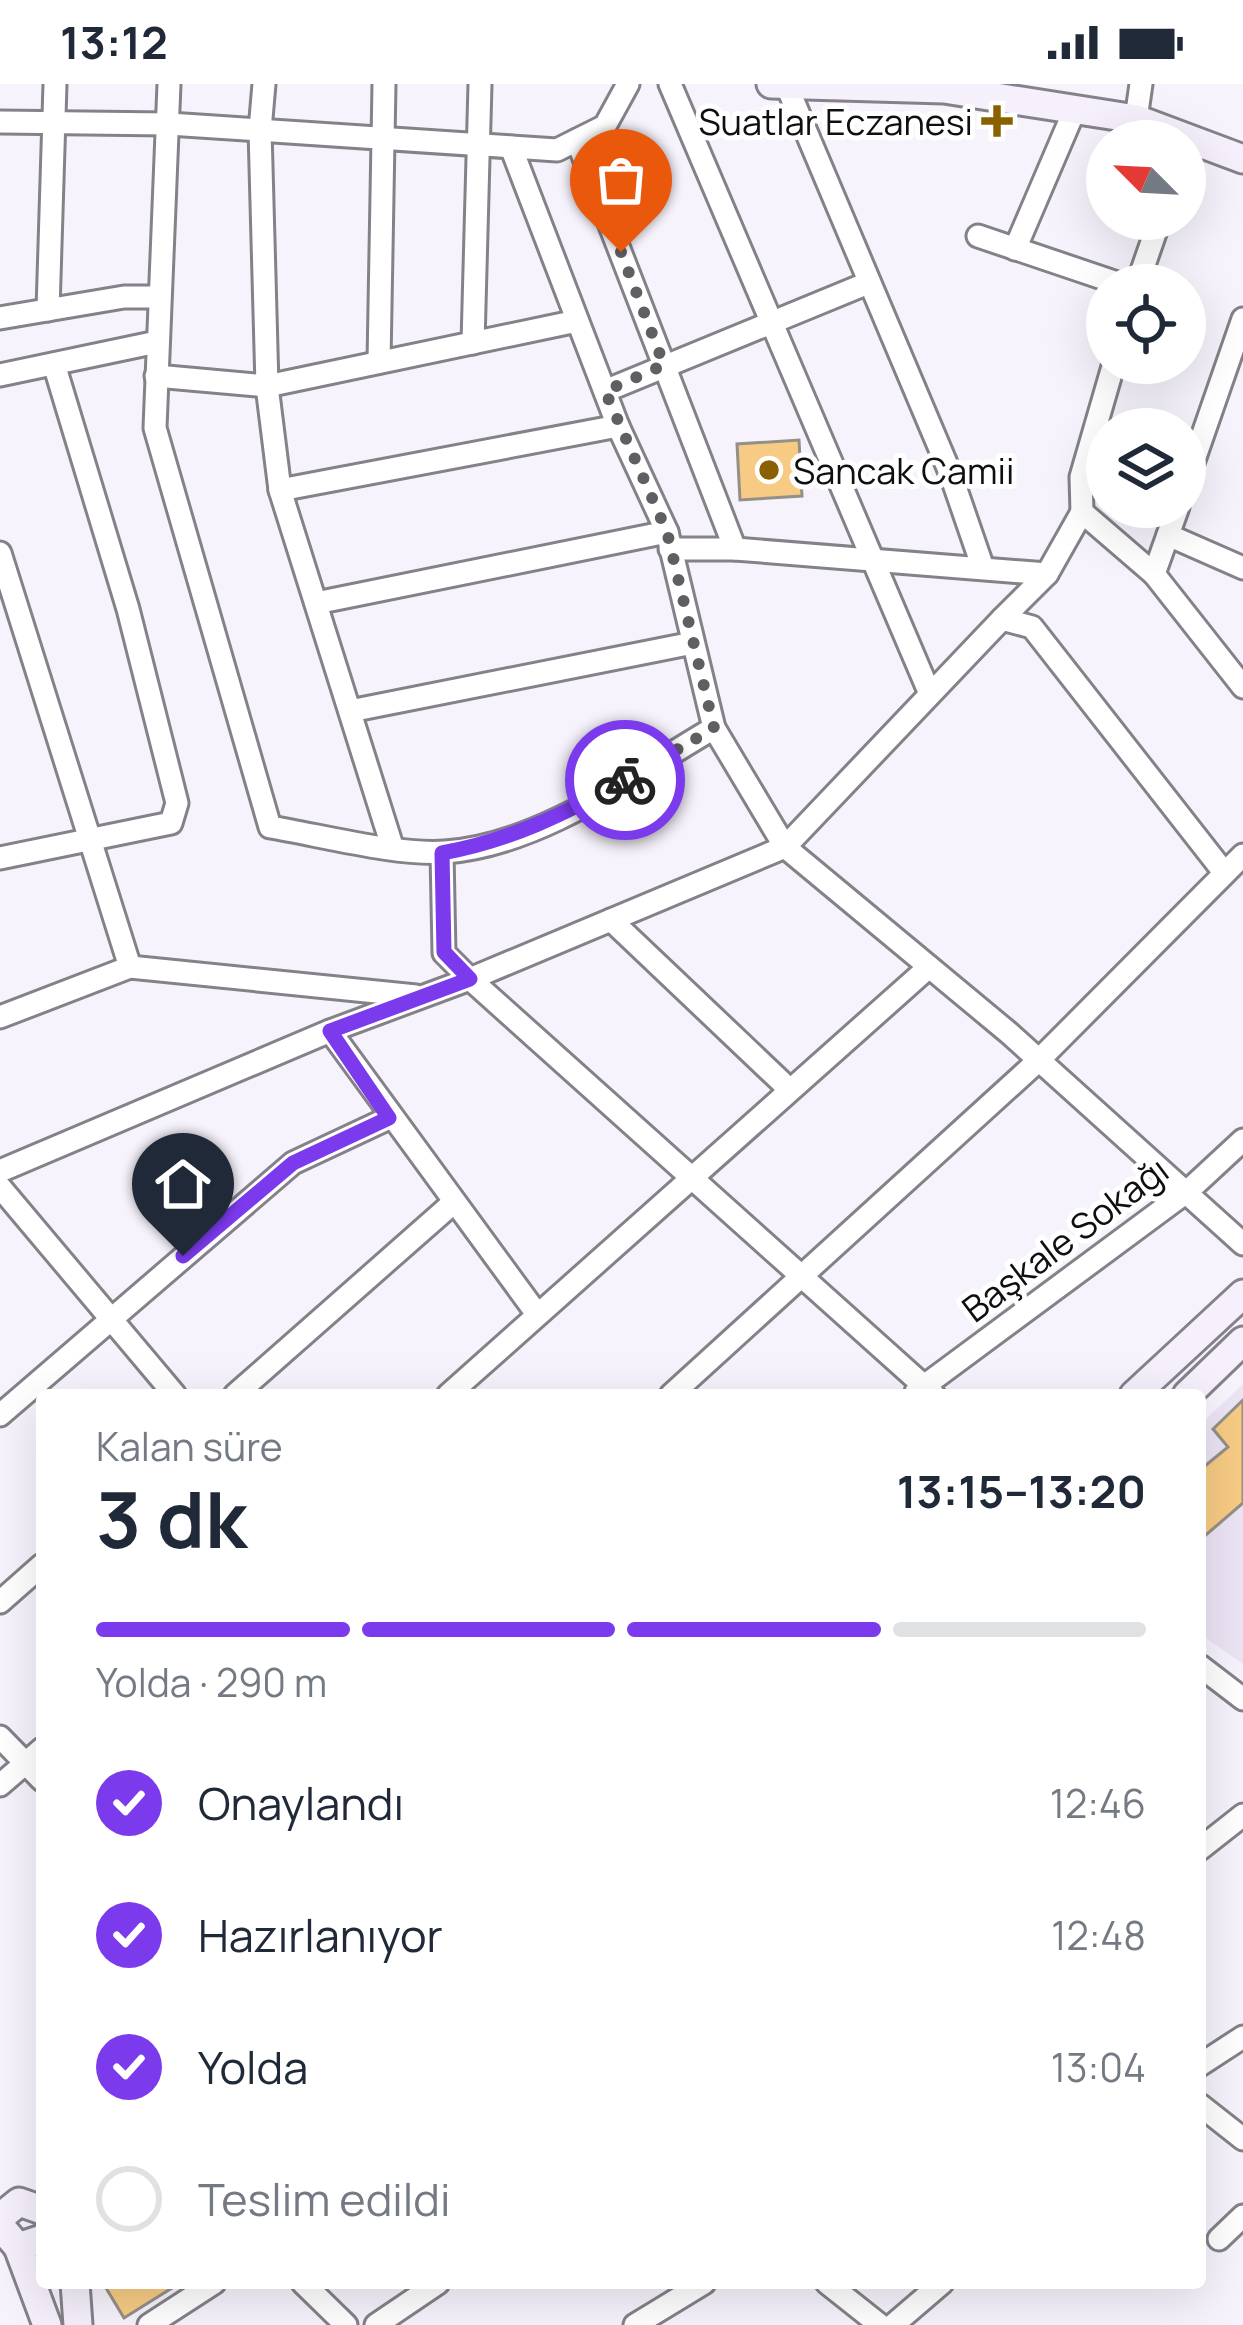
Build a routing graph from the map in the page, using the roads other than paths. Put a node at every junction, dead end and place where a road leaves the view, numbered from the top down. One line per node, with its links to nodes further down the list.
1 (55, 84): 16 (street)
2 (169, 84): 18 (street)
3 (264, 84): 19 (street)
4 (384, 84): 20 (street)
5 (480, 84): 22 (street)
6 (628, 84): 21 (street)
7 (670, 84): 33 (street)
8 (771, 84): 10 (street)
9 (1141, 84): 15 (street)
10 (786, 85): 11 (street); 29 (street)
11 (836, 85): 12 (street)
12 (944, 87): 13 (street)
13 (1045, 94): 14 (street)
14 (1075, 109): 15 (street); 27 (street)
15 (1136, 119)
16 (55, 121): 17 (street); 18 (street); 31 (street)
17 (0, 122)
18 (169, 124): 19 (street); 30 (street)
19 (260, 130): 20 (street); 44 (street)
20 (380, 138): 22 (street); 38 (street)
21 (577, 140): 23 (street); 40 (street)
22 (477, 145): 23 (street); 37 (street)
23 (512, 147): 34 (street)
24 (1206, 148): 25 (street)
25 (1243, 159)
26 (978, 236): 27 (street)
27 (1015, 248): 28 (street)
28 (1086, 272)
29 (868, 283): 33 (street); 56 (street)
30 (159, 297): 31 (street); 36 (street)
31 (48, 310): 32 (street)
32 (0, 318)
33 (772, 319): 40 (street); 55 (street)
34 (578, 320): 37 (street); 45 (street)
35 (1243, 320): 47 (street)
36 (157, 342): 39 (street); 42 (street)
37 (473, 343): 38 (street)
38 (379, 362): 44 (street)
39 (54, 364): 41 (street); 67 (street)
40 (664, 365): 45 (street); 53 (street)
41 (0, 375)
42 (156, 376): 44 (street); 68 (street)
43 (1108, 384): 49 (street)
44 (267, 386): 48 (street)
45 (605, 391): 46 (street)
46 (618, 426): 48 (street); 52 (street)
47 (1206, 426)
48 (280, 490): 60 (street)
49 (1082, 512): 58 (street); 59 (street)
50 (1170, 528): 51 (street)
51 (1168, 535): 57 (street); 59 (street)
52 (669, 541): 53 (street); 60 (street); 62 (street)
53 (735, 549): 55 (street)
54 (0, 554): 67 (street)
55 (877, 559): 56 (street); 64 (street)
56 (983, 568): 58 (street)
57 (1243, 568)
58 (1047, 574): 61 (street)
59 (1154, 574): 63 (street)
60 (316, 603): 65 (street)
61 (1002, 619): 64 (street); 73 (street)
62 (693, 644): 65 (street); 66 (street)
63 (1243, 687)
64 (930, 694): 69 (street)
65 (350, 711): 68 (street)
66 (714, 728): 69 (street); 70 (street)
67 (92, 836): 72 (street); 75 (street)
68 (392, 846): 70 (street)
69 (785, 848): 74 (street); 76 (street)
70 (442, 853): 77 (street)
71 (1243, 855): 73 (street)
72 (0, 858)
73 (1223, 871): 81 (street)
74 (611, 920): 77 (street); 82 (street)
75 (130, 967): 78 (street); 79 (street)
76 (929, 967): 81 (street); 82 (street)
77 (470, 979): 78 (street); 86 (street)
78 (423, 997): 80 (street)
79 (0, 1016)
80 (330, 1031): 83 (street); 85 (street)
81 (1040, 1060): 88 (street); 91 (street)
82 (789, 1089): 86 (street)
83 (389, 1118): 89 (street); 94 (street)
84 (1243, 1140): 88 (street, Başkale Sokağı)
85 (0, 1171)
86 (689, 1177): 91 (street); 93 (street)
87 (0, 1187): 94 (street)
88 (1189, 1190): 90 (street); 101 (street, Başkale Sokağı)
89 (453, 1203): 93 (street); 97 (street)
90 (1243, 1244)
91 (801, 1278): 99 (street); 100 (street)
92 (1243, 1294): 102 (street)
93 (537, 1314): 98 (street)
94 (109, 1317): 96 (street); 104 (street)
95 (1243, 1341): 103 (street)
96 (170, 1389)
97 (242, 1389)
98 (455, 1389)
99 (677, 1389)
100 (919, 1389)
101 (926, 1389)
102 (1141, 1389)
103 (1192, 1389)
104 (0, 1414)
105 (36, 1570): 106 (street)
106 (0, 1602)
107 (1206, 1671): 108 (street)
108 (1243, 1699)
109 (0, 1738): 110 (street)
110 (34, 1756): 111 (street)
111 (0, 1785)
112 (1243, 1815): 113 (street)
113 (1206, 1844)
114 (1243, 2037): 115 (street)
115 (1206, 2062)
116 (1206, 2110): 117 (street)
117 (1243, 2139)
118 (36, 2202): 119 (street)
119 (2, 2215): 122 (street)
120 (1243, 2216): 121 (street)
121 (1219, 2239)
122 (18, 2245): 130 (street)
123 (75, 2289): 131 (street)
124 (205, 2289): 132 (street)
125 (310, 2289): 133 (street)
126 (429, 2289): 134 (street)
127 (694, 2289): 135 (street)
128 (835, 2289): 136 (street)
129 (935, 2289): 137 (street)
130 (47, 2325)
131 (78, 2325)
132 (149, 2325)
133 (346, 2325)
134 (376, 2325)
135 (635, 2325)
136 (880, 2325)
137 (893, 2325)

